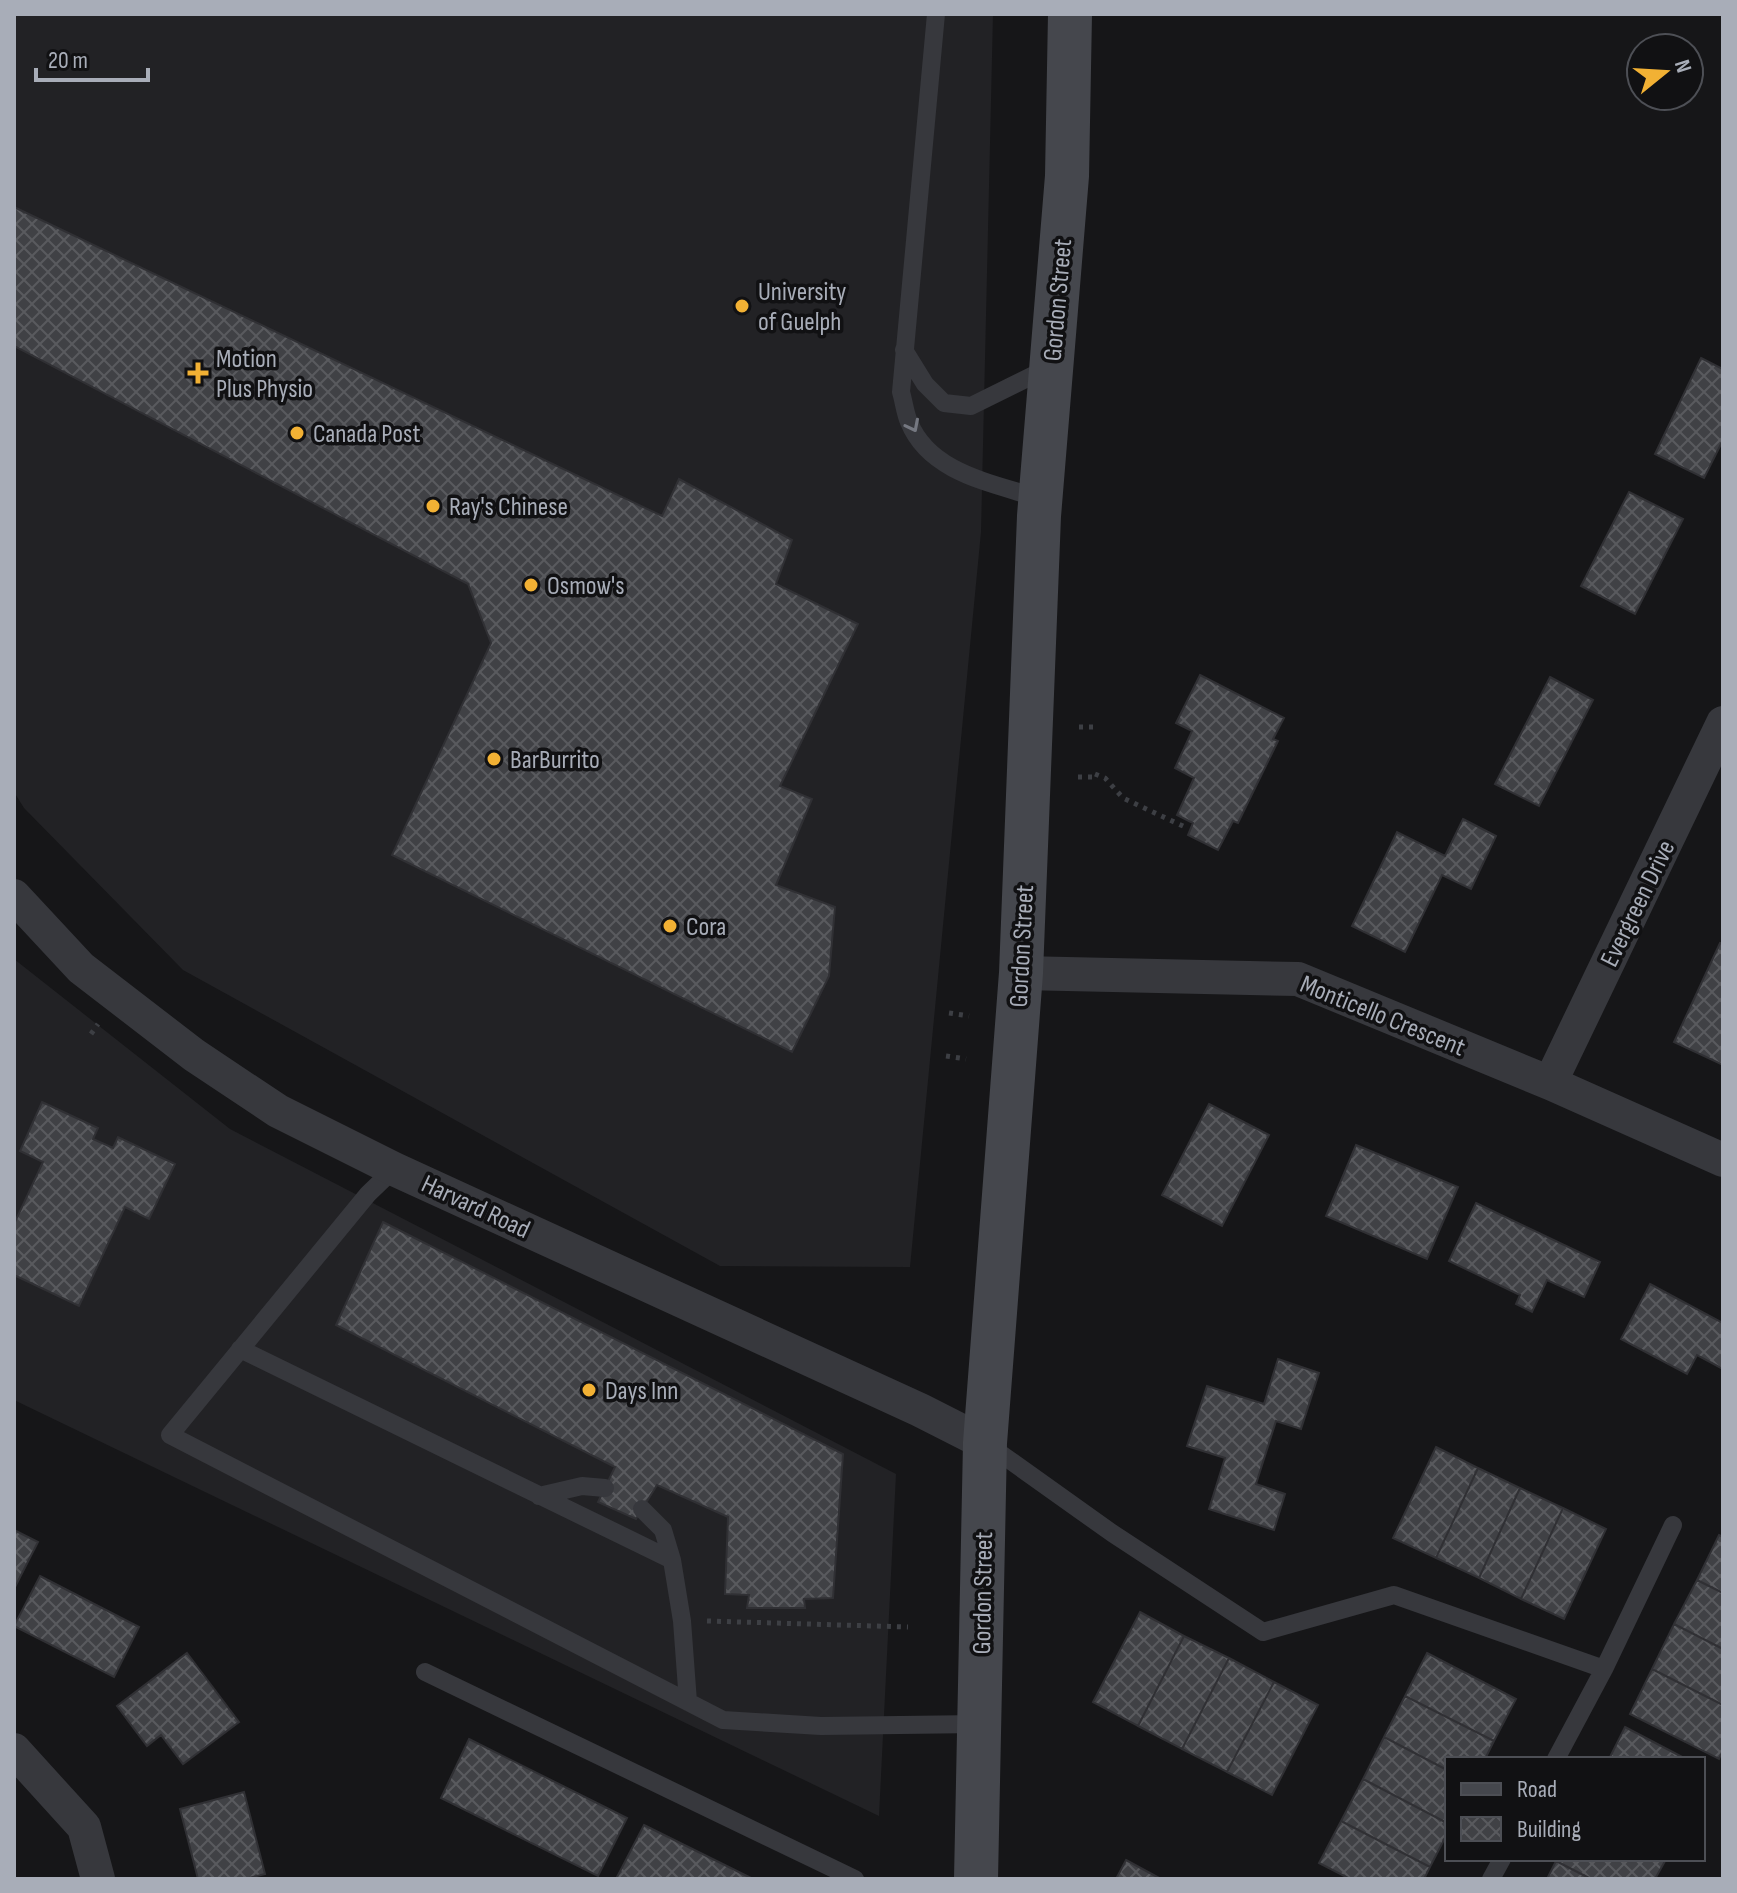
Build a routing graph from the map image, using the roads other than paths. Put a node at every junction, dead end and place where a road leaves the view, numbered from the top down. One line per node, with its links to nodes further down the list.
1 (936, 14): 3 (lane)
2 (1070, 14): 4 (main road, Gordon Street)
3 (904, 350): 4 (lane); 5 (lane, one-way to 5)
4 (1051, 366): 5 (main road, Gordon Street)
5 (1041, 499): 8 (main road, Gordon Street)
6 (1723, 723): 9 (street, Evergreen Drive)
7 (14, 896): 11 (street, Harvard Road)
8 (1021, 973): 9 (street, Monticello Crescent); 13 (main road, Gordon Street)
9 (1550, 1083): 10 (street, Monticello Crescent)
10 (1723, 1160)
11 (394, 1169): 12 (lane); 13 (street, Harvard Road)
12 (240, 1349): 15 (lane); 21 (lane)
13 (985, 1443): 19 (lane); 22 (main road, Gordon Street)
14 (605, 1488): 15 (lane)
15 (539, 1496): 18 (lane)
16 (642, 1509): 18 (lane)
17 (1673, 1525): 19 (lane)
18 (672, 1560): 21 (lane)
19 (1604, 1669): 24 (lane)
20 (425, 1672): 27 (lane)
21 (688, 1702): 22 (lane)
22 (979, 1724): 28 (main road, Gordon Street)
23 (14, 1750): 26 (street)
24 (1557, 1757)
25 (1501, 1861): 29 (lane)
26 (98, 1879)
27 (855, 1879)
28 (976, 1879)
29 (1491, 1879)

